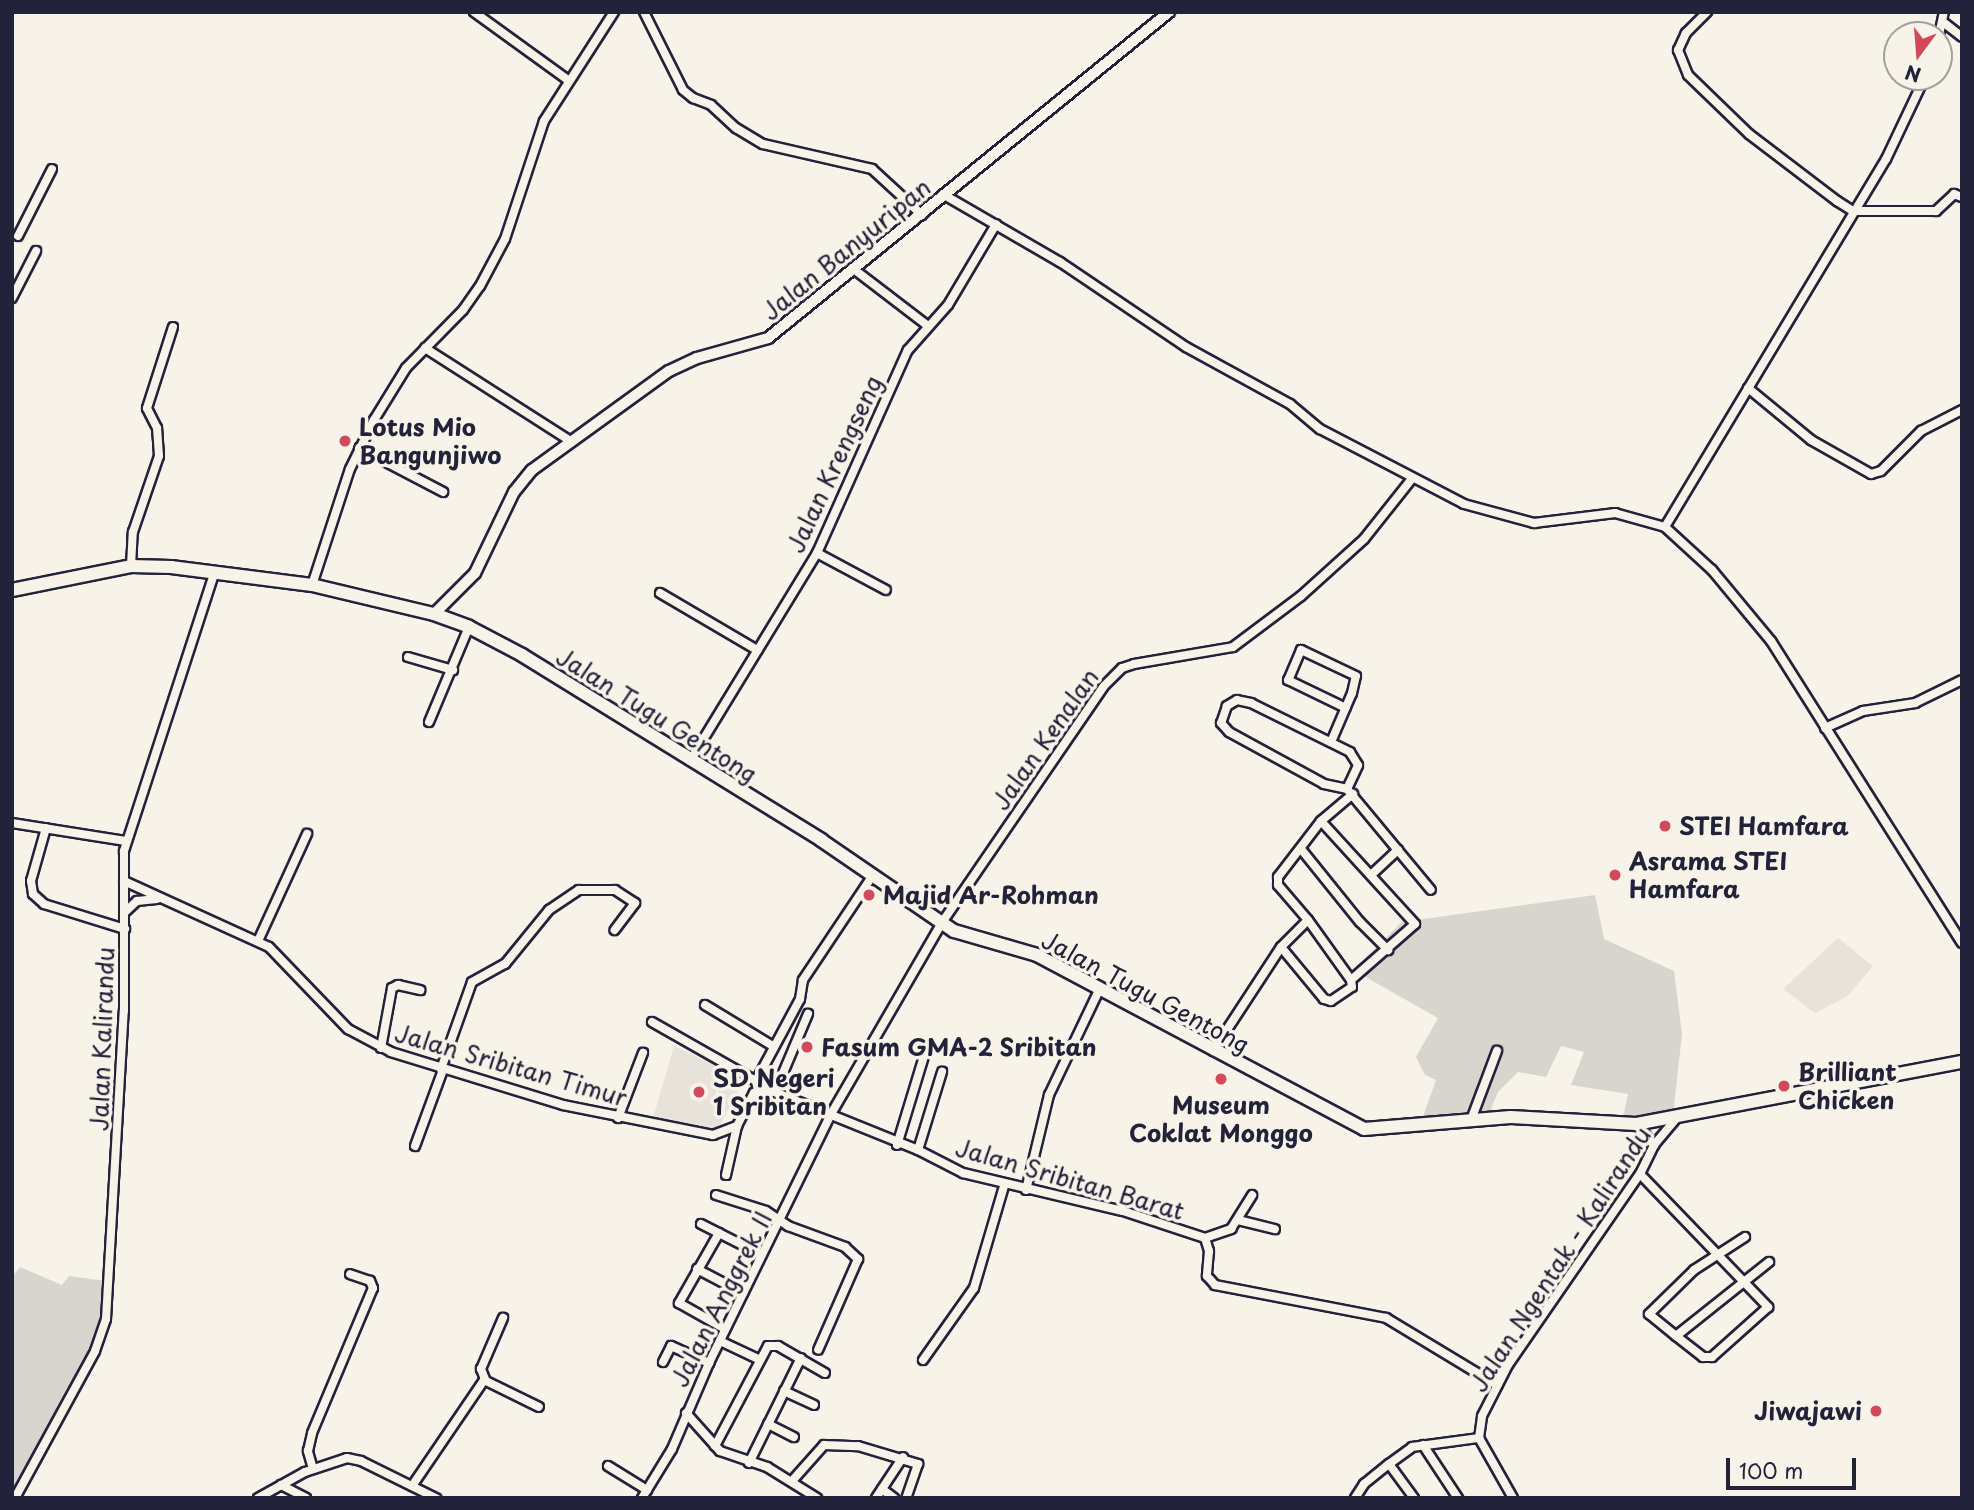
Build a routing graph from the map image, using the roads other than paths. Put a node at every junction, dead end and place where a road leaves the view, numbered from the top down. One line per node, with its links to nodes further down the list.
1 (474, 12): 6 (street)
2 (614, 12): 6 (street)
3 (644, 12): 12 (street)
4 (1169, 12): 9 (street, Jalan Banyuripan)
5 (1707, 12): 11 (street)
6 (568, 80): 20 (street)
7 (1918, 91): 11 (street)
8 (51, 169): 14 (street)
9 (946, 196): 12 (street, Jalan Banyuripan); 13 (street)
10 (1962, 197): 11 (street)
11 (1853, 211): 21 (street)
12 (922, 215): 16 (street, Jalan Banyuripan)
13 (996, 224): 18 (street, Jalan Krengseng); 25 (street)
14 (18, 236)
15 (36, 251): 17 (street)
16 (855, 270): 18 (street); 23 (street, Jalan Banyuripan)
17 (12, 298)
18 (928, 326): 28 (street, Jalan Krengseng)
19 (173, 327): 29 (street)
20 (425, 348): 23 (street); 24 (street)
21 (1748, 388): 22 (street); 27 (street)
22 (1962, 410)
23 (572, 442): 35 (street, Jalan Banyuripan)
24 (359, 448): 26 (street); 31 (street)
25 (1411, 480): 27 (street); 61 (street, Jalan Kenalan)
26 (443, 492)
27 (1665, 527): 43 (street)
28 (817, 553): 33 (street); 37 (street, Jalan Krengseng)
29 (131, 566): 30 (main road, Jalan Tugu Gentong); 32 (main road, Jalan Tugu Gentong)
30 (214, 574): 31 (main road, Jalan Tugu Gentong); 51 (street, Jalan Kalirandu)
31 (312, 585): 35 (main road, Jalan Tugu Gentong)
32 (12, 590)
33 (886, 590)
34 (660, 593): 37 (street)
35 (434, 614): 36 (main road, Jalan Tugu Gentong)
36 (469, 628): 39 (street); 45 (main road, Jalan Tugu Gentong)
37 (757, 650): 45 (street, Jalan Krengseng)
38 (408, 657): 39 (street)
39 (453, 670): 42 (street)
40 (1962, 680): 43 (street)
41 (1346, 708): 41 (street); 44 (street)
42 (429, 722)
43 (1825, 728): 65 (street)
44 (1331, 742): 46 (street); 46 (street)
45 (690, 761): 55 (main road, Jalan Tugu Gentong)
46 (1350, 792): 47 (street); 53 (street)
47 (1321, 821): 52 (street); 54 (street)
48 (12, 823): 49 (street)
49 (46, 828): 51 (street); 62 (street)
50 (307, 834): 64 (street)
51 (126, 841): 56 (street, Jalan Kalirandu)
52 (1301, 849): 60 (street); 67 (street)
53 (1398, 850): 54 (street); 57 (street)
54 (1371, 874): 67 (street)
55 (873, 875): 61 (main road, Jalan Tugu Gentong); 74 (street)
56 (124, 881): 58 (street, Jalan Sribitan Timur); 59 (street, Jalan Kalirandu)
57 (1431, 890)
58 (160, 899): 59 (street); 64 (street, Jalan Sribitan Timur)
59 (125, 912): 62 (street, Jalan Kalirandu)
60 (1308, 920): 66 (street); 68 (street)
61 (941, 924): 70 (main road, Jalan Tugu Gentong); 87 (street, Jalan Kenalan)
62 (125, 929): 149 (street, Jalan Kalirandu)
63 (615, 930): 83 (street)
64 (258, 941): 77 (street, Jalan Sribitan Timur)
65 (1962, 943)
66 (1281, 947): 68 (street); 79 (street)
67 (1388, 950): 68 (street)
68 (1351, 980)
69 (420, 990): 77 (street)
70 (1098, 990): 79 (main road, Jalan Tugu Gentong); 100 (street)
71 (705, 1005): 76 (street)
72 (808, 1014): 75 (street)
73 (652, 1022): 85 (street)
74 (783, 1027): 75 (street); 76 (street)
75 (799, 1035): 86 (street)
76 (773, 1046): 85 (street)
77 (381, 1048): 83 (street, Jalan Sribitan Timur)
78 (1497, 1051): 90 (street)
79 (1213, 1052): 90 (main road, Jalan Tugu Gentong)
80 (643, 1053): 88 (street)
81 (923, 1056): 93 (street)
82 (1962, 1062): 89 (main road, Jalan Tugu Gentong)
83 (442, 1069): 88 (street, Jalan Sribitan Timur); 95 (street)
84 (942, 1072): 96 (street)
85 (757, 1086): 86 (street); 92 (street)
86 (775, 1092): 87 (street)
87 (831, 1114): 93 (street, Jalan Sribitan Barat); 103 (street, Jalan Anggrek II)
88 (618, 1118): 92 (street, Jalan Sribitan Timur)
89 (1676, 1119): 91 (main road, Jalan Tugu Gentong); 94 (street, Jalan Ngentak - Kalirandu)
90 (1471, 1120): 91 (main road, Jalan Tugu Gentong)
91 (1636, 1124): 94 (street)
92 (737, 1126): 98 (street)
93 (897, 1145): 96 (street, Jalan Sribitan Barat)
94 (1654, 1145): 97 (street, Jalan Ngentak - Kalirandu)
95 (415, 1146)
96 (918, 1150): 99 (street, Jalan Sribitan Barat)
97 (1640, 1174): 111 (street); 129 (street, Jalan Ngentak - Kalirandu)
98 (726, 1175)
99 (1004, 1185): 100 (street, Jalan Sribitan Barat); 124 (street)
100 (1026, 1190): 109 (street, Jalan Sribitan Barat)
101 (716, 1195): 103 (street)
102 (1252, 1195): 104 (street)
103 (783, 1220): 110 (street, Jalan Anggrek II); 121 (street)
104 (1238, 1220): 106 (street); 109 (street)
105 (701, 1224): 107 (street)
106 (1275, 1230)
107 (719, 1233): 110 (street); 113 (street)
108 (1745, 1237): 111 (street)
109 (1205, 1238): 129 (street, Jalan Sribitan Barat)
110 (762, 1255): 116 (street, Jalan Anggrek II)
111 (1718, 1255): 115 (street); 119 (street)
112 (1769, 1262): 115 (street)
113 (697, 1269): 116 (street); 118 (street)
114 (349, 1274): 143 (street)
115 (1744, 1280): 119 (street); 119 (street)
116 (743, 1293): 118 (street, Jalan Anggrek II)
117 (503, 1318): 128 (street)
118 (725, 1329): 120 (street, Jalan Anggrek II)
119 (1676, 1336)
120 (720, 1340): 123 (street); 126 (street, Jalan Anggrek II)
121 (818, 1350)
122 (801, 1358): 123 (street); 127 (street); 130 (street)
123 (758, 1359): 138 (street)
124 (923, 1360)
125 (663, 1362): 126 (street)
126 (709, 1363): 133 (street, Jalan Anggrek II)
127 (825, 1373)
128 (485, 1379): 132 (street); 146 (street)
129 (1497, 1385): 136 (street, Jalan Ngentak - Kalirandu)
130 (784, 1391): 131 (street); 134 (street)
131 (814, 1405)
132 (539, 1407)
133 (686, 1413): 138 (street); 148 (street, Jalan Anggrek II)
134 (768, 1424): 135 (street); 140 (street)
135 (794, 1437)
136 (1479, 1438): 137 (street); 160 (street)
137 (1423, 1445): 141 (street); 159 (street)
138 (715, 1446): 140 (street)
139 (903, 1457): 144 (street); 147 (street); 156 (street)
140 (749, 1463): 144 (street)
141 (1389, 1464): 157 (street); 158 (street)
142 (608, 1466): 148 (street)
143 (313, 1469): 145 (street); 146 (street)
144 (792, 1481): 153 (street)
145 (281, 1485): 150 (street); 151 (street)
146 (412, 1486): 152 (street)
147 (882, 1489): 154 (street); 155 (street)
148 (644, 1494)
149 (15, 1498)
150 (258, 1498)
151 (306, 1498)
152 (436, 1498)
153 (817, 1498)
154 (876, 1498)
155 (894, 1498)
156 (906, 1498)
157 (1355, 1498)
158 (1414, 1498)
159 (1458, 1498)
160 (1513, 1498)

